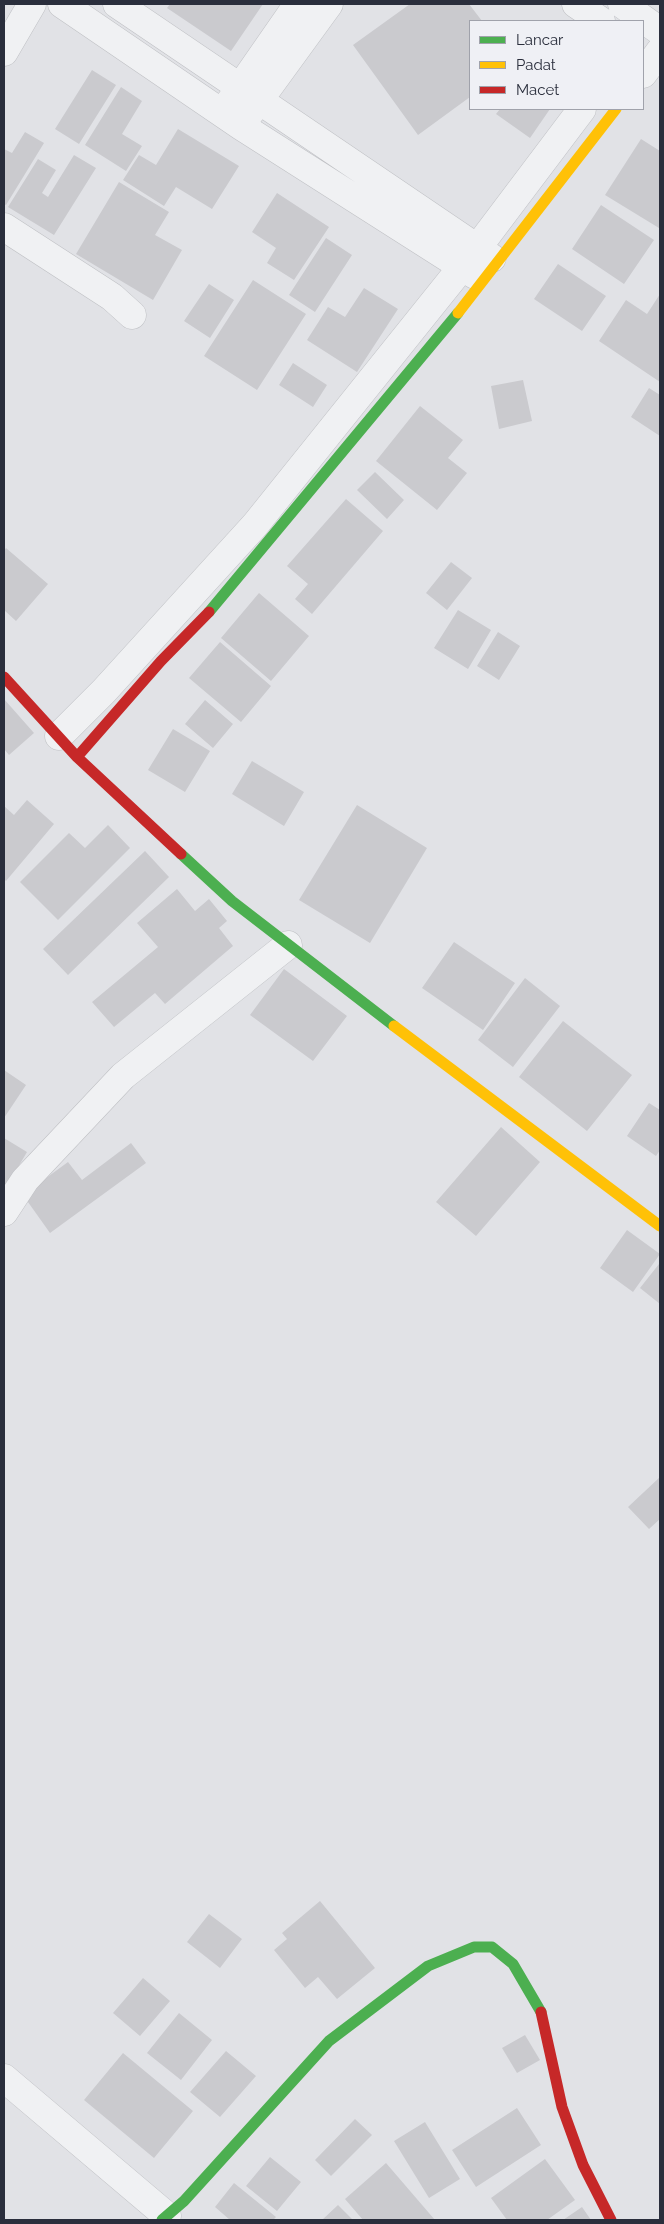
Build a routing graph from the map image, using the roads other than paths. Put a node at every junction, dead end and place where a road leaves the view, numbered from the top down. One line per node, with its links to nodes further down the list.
1 (32, 4): 10 (street)
2 (62, 4): 14 (street)
3 (116, 4): 11 (street)
4 (298, 4): 11 (street)
5 (329, 4): 11 (street)
6 (576, 4): 8 (street)
7 (622, 4): 9 (street)
8 (600, 20)
9 (642, 20)
10 (4, 52)
11 (250, 93): 14 (street); 16 (street)
12 (581, 110): 16 (street)
13 (615, 110): 16 (street)
14 (231, 120): 16 (street)
15 (4, 227): 17 (street)
16 (480, 264): 18 (street)
17 (132, 315)
18 (264, 531): 20 (street); 21 (street)
19 (4, 677): 20 (street)
20 (59, 736): 21 (street)
21 (77, 757): 22 (street)
22 (288, 945): 23 (street); 24 (street)
23 (4, 1212)
24 (660, 1226)
25 (4, 2078): 26 (street)
26 (165, 2218): 27 (street)
27 (611, 2220)

